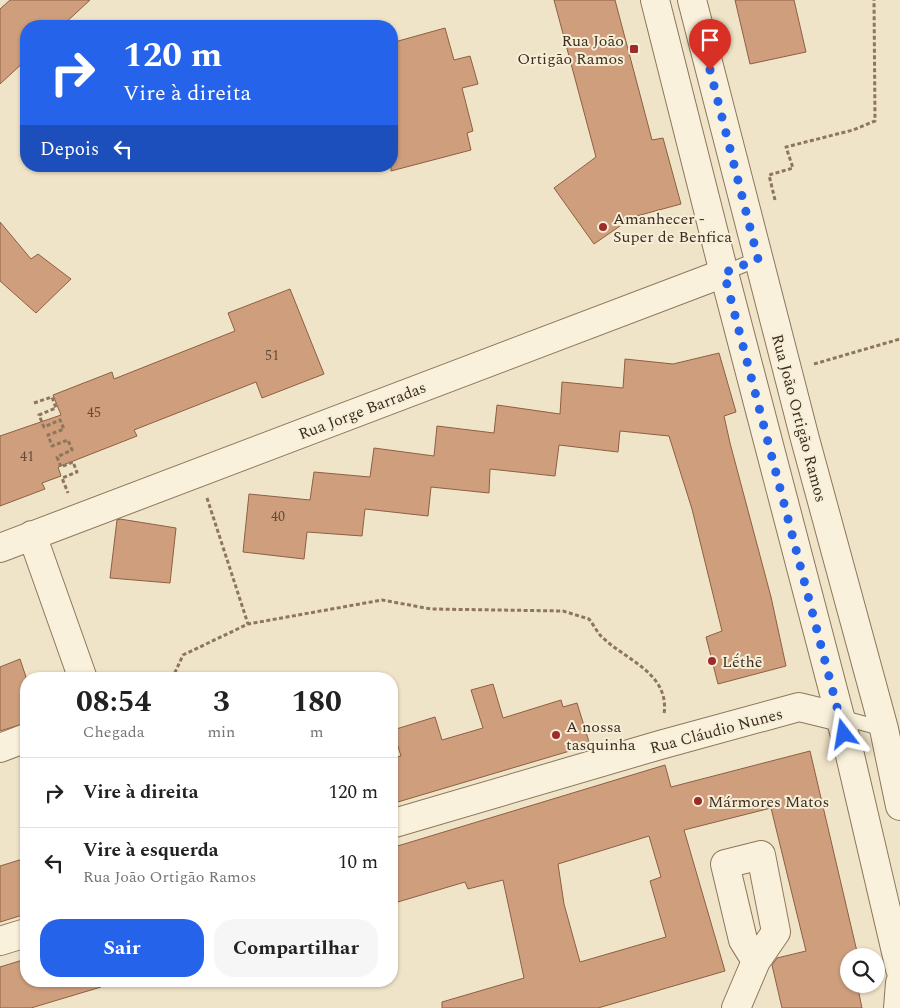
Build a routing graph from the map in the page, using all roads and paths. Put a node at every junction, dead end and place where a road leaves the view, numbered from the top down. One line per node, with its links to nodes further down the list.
1 (655, 0): 6 (street)
2 (692, 0): 5 (street, Rua João Ortigão Ramos)
3 (874, 0): 4 (path)
4 (775, 203)
5 (758, 259): 6 (lane); 18 (street, Rua João Ortigão Ramos)
6 (724, 273): 11 (street, Rua Jorge Barradas); 17 (street)
7 (900, 339): 8 (path)
8 (814, 364)
9 (34, 403): 10 (path)
10 (73, 462)
11 (198, 472): 12 (street, Rua Jorge Barradas); 14 (path)
12 (32, 535): 13 (street, Rua Jorge Barradas); 15 (street)
13 (0, 548)
14 (248, 624): 16 (path); 20 (path)
15 (81, 672)
16 (175, 672)
17 (840, 717): 18 (lane); 20 (street, Rua Cláudio Nunes); 27 (street)
18 (884, 729): 22 (street, Rua João Ortigão Ramos)
19 (20, 740): 21 (street)
20 (660, 745): 23 (street, Rua Cláudio Nunes)
21 (0, 748)
22 (900, 806)
23 (398, 822)
24 (20, 935): 25 (street)
25 (0, 941)
26 (756, 961): 29 (street)
27 (900, 969)
28 (900, 983): 30 (street)
29 (736, 1008)
30 (898, 1008)

